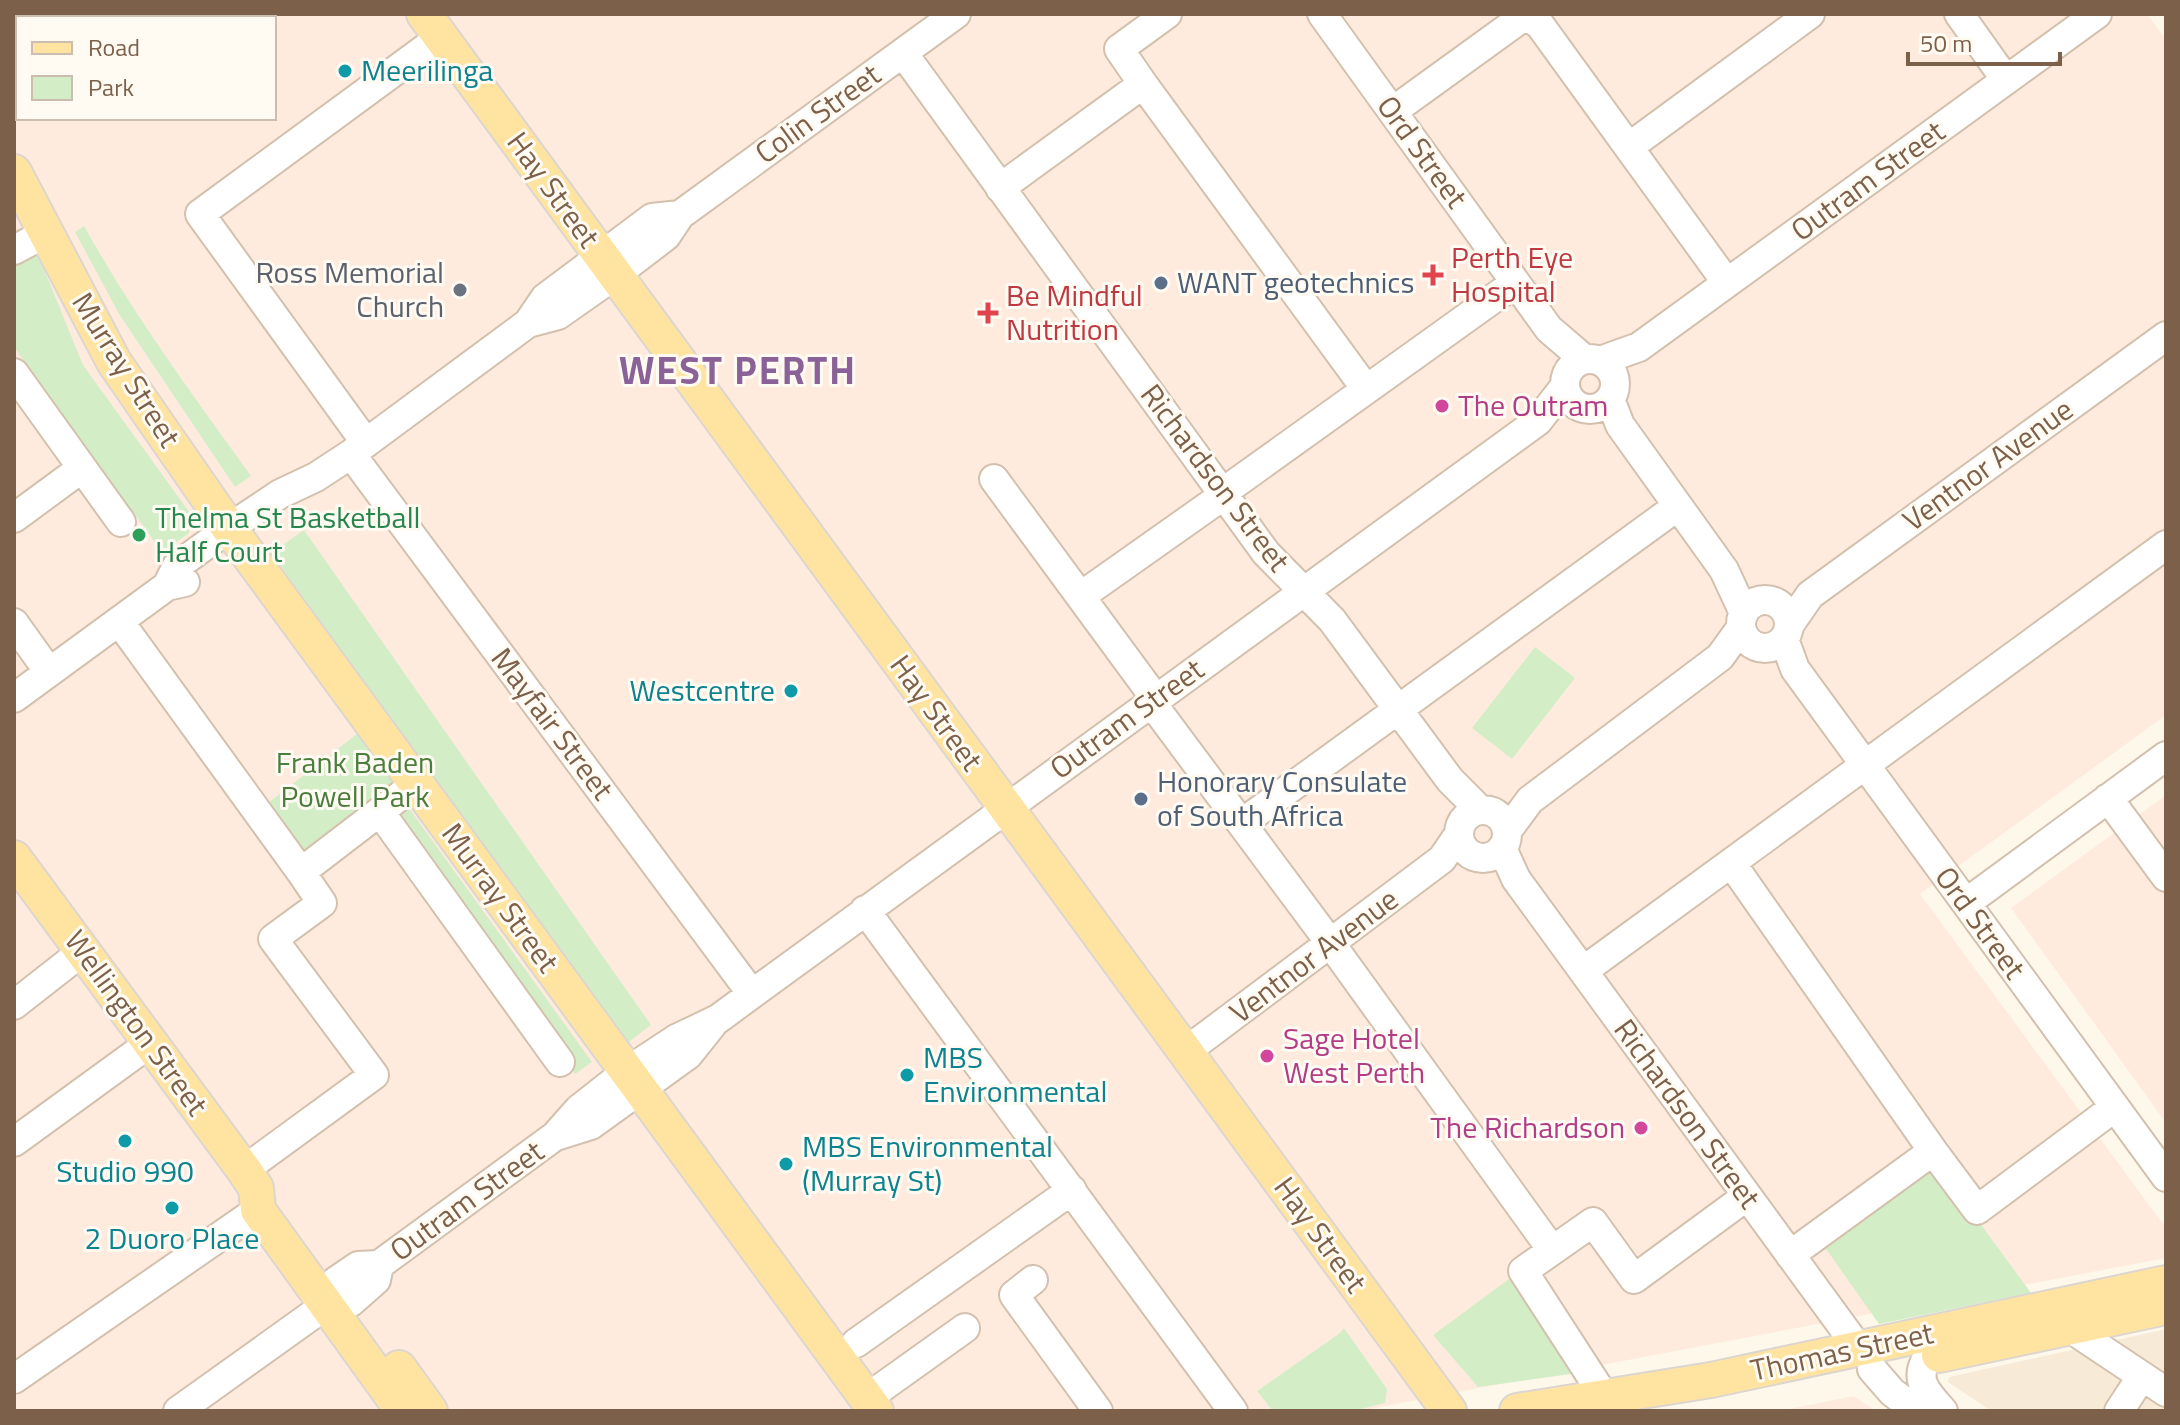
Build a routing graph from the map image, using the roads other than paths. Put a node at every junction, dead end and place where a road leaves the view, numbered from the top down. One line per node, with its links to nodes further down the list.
1 (956, 14): 9 (street, Colin Street)
2 (1167, 14): 11 (street)
3 (1322, 14): 12 (street, Ord Street)
4 (1526, 14): 12 (street); 13 (street)
5 (1810, 14): 13 (street)
6 (1959, 14): 10 (street)
7 (2097, 14): 10 (street, Outram Street)
8 (432, 26): 18 (main road, Hay Street); 25 (street, Mayfair Street)
9 (903, 53): 15 (street, Richardson Street); 18 (street, Colin Street)
10 (2006, 80): 20 (street, Outram Street)
11 (1143, 84): 15 (street); 24 (street)
12 (1393, 111): 19 (street, Ord Street)
13 (1629, 147): 20 (street)
14 (14, 172): 16 (main road, Murray Street)
15 (1000, 188): 28 (street, Richardson Street)
16 (46, 233): 17 (street); 32 (main road, Murray Street)
17 (14, 250)
18 (609, 266): 25 (street, Colin Street); 47 (main road, Hay Street)
19 (1515, 283): 23 (street, Ord Street); 24 (street)
20 (1727, 283): 23 (street, Outram Street)
21 (2166, 336): 38 (street, Ventnor Avenue)
22 (14, 373): 26 (street)
23 (1590, 385): 29 (street); 34 (street, Outram Street)
24 (1366, 389): 28 (street)
25 (359, 448): 32 (street, Colin Street); 60 (street, Mayfair Street)
26 (82, 468): 30 (street); 31 (street)
27 (994, 479): 35 (street)
28 (1223, 494): 34 (street, Richardson Street); 35 (street)
29 (1678, 506): 38 (street); 42 (street)
30 (14, 518)
31 (121, 522)
32 (234, 536): 36 (street, Colin Street); 45 (main road, Murray Street)
33 (2166, 545): 44 (street)
34 (1303, 591): 41 (street, Outram Street); 42 (street, Richardson Street)
35 (1081, 596): 41 (street)
36 (119, 621): 39 (street, Colin Street); 52 (street)
37 (14, 623): 39 (street)
38 (1764, 625): 44 (street, Ord Street); 50 (street, Ventnor Avenue)
39 (49, 672): 40 (street, Colin Street)
40 (14, 698)
41 (1153, 700): 47 (street, Outram Street); 49 (street)
42 (1398, 710): 49 (street); 50 (street, Richardson Street)
43 (2166, 756): 46 (street)
44 (1866, 766): 51 (street); 55 (street, Ord Street)
45 (417, 783): 48 (street); 65 (main road, Murray Street)
46 (2108, 798): 53 (street); 55 (street)
47 (1006, 807): 56 (street, Outram Street); 63 (main road, Hay Street)
48 (380, 812): 52 (street); 64 (street)
49 (1242, 823): 57 (street)
50 (1481, 834): 57 (street, Ventnor Avenue); 59 (street, Richardson Street)
51 (1732, 864): 59 (street); 68 (street)
52 (301, 872): 70 (street)
53 (2166, 877)
54 (20, 878): 58 (main road, Wellington Street)
55 (1966, 903): 66 (street, Ord Street)
56 (865, 910): 60 (street, Outram Street); 71 (street)
57 (1331, 944): 63 (street, Ventnor Avenue); 73 (street)
58 (83, 951): 61 (street); 62 (main road, Wellington Street)
59 (1583, 971): 72 (street, Richardson Street)
60 (752, 994): 65 (street, Outram Street)
61 (14, 1005)
62 (150, 1043): 67 (street); 70 (main road, Wellington Street)
63 (1185, 1052): 94 (main road, Hay Street)
64 (560, 1062)
65 (633, 1081): 77 (street, Outram Street); 88 (main road, Murray Street)
66 (2115, 1107): 68 (street); 69 (street, Ord Street)
67 (14, 1142)
68 (1933, 1151): 74 (street)
69 (2166, 1177)
70 (253, 1190): 77 (main road, Wellington Street); 85 (street)
71 (1072, 1190): 81 (street); 93 (street)
72 (1747, 1196): 73 (street); 74 (street, Richardson Street)
73 (1552, 1250): 87 (street)
74 (1790, 1255): 83 (street, Richardson Street)
75 (1033, 1280): 92 (street)
76 (2166, 1283): 83 (main road, Thomas Street)
77 (338, 1296): 89 (street, Outram Street); 90 (main road, Wellington Street); 91 (main road, Wellington Street)
78 (2166, 1307): 80 (main road, Thomas Street)
79 (965, 1328): 88 (street)
80 (2070, 1328): 82 (main road, Thomas Street); 84 (street)
81 (856, 1343)
82 (1927, 1358): 83 (main road, Thomas Street); 98 (street)
83 (1865, 1359): 87 (main road, Thomas Street); 96 (main road, Thomas Street); 97 (street, Richardson Street)
84 (2142, 1376): 86 (street); 99 (street)
85 (14, 1379)
86 (2166, 1392)
87 (1604, 1396): 95 (main road, Thomas Street)
88 (873, 1408)
89 (178, 1411)
90 (403, 1411)
91 (430, 1411)
92 (1098, 1411)
93 (1233, 1411)
94 (1449, 1411)
95 (1517, 1411)
96 (1669, 1411)
97 (1917, 1411)
98 (1943, 1411)
99 (2119, 1411)

